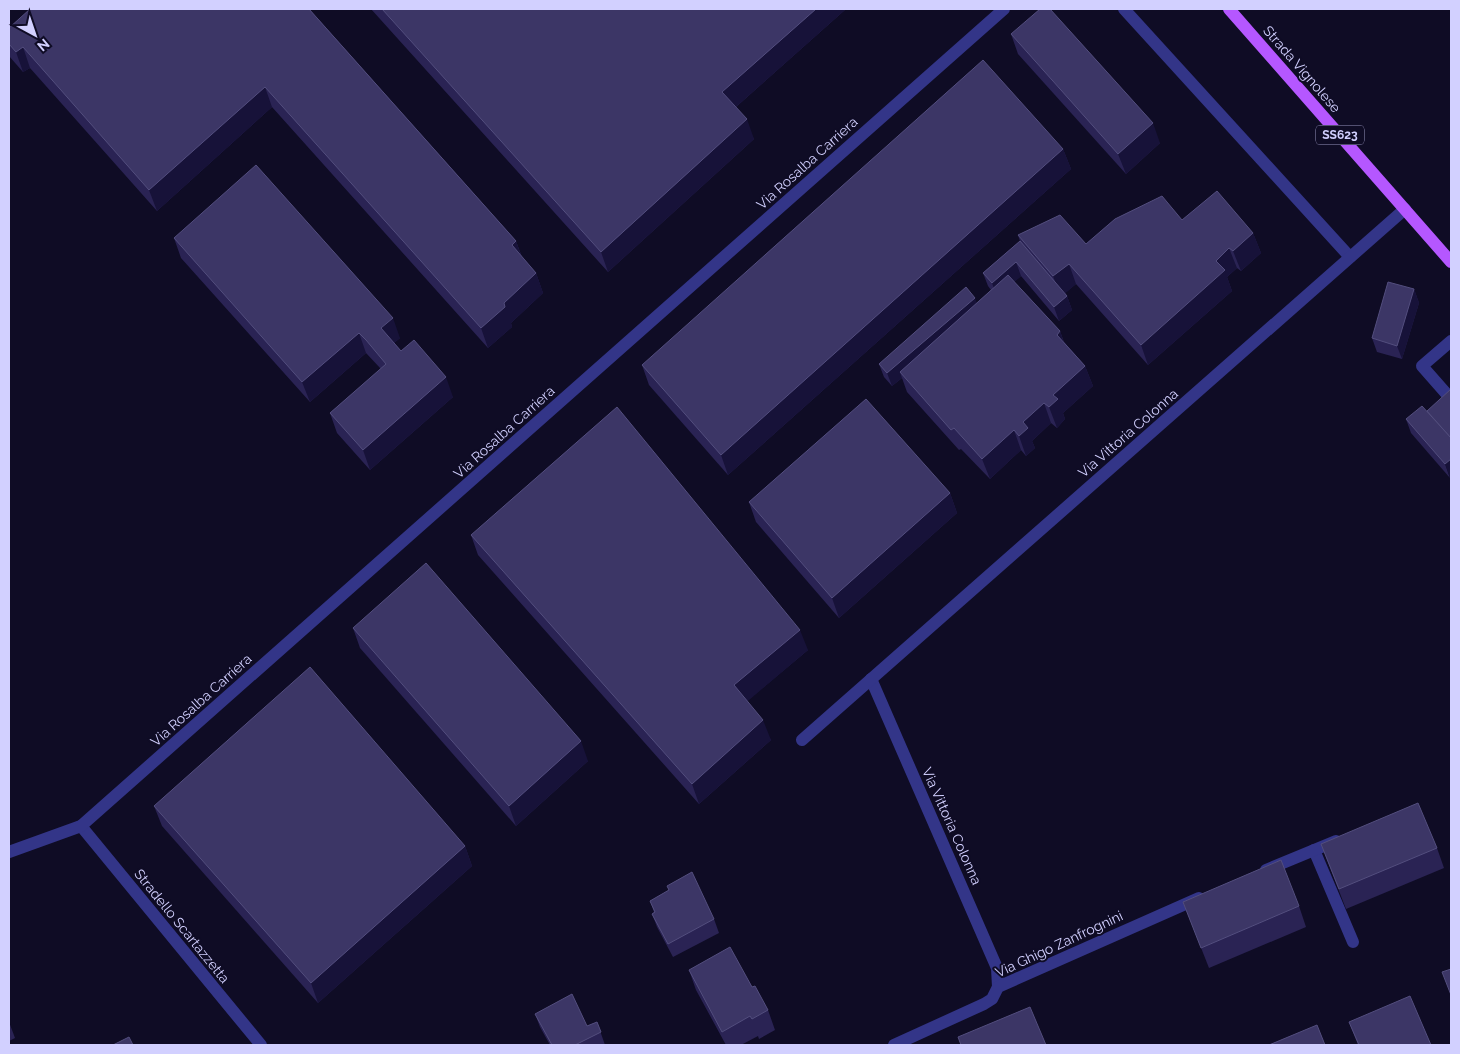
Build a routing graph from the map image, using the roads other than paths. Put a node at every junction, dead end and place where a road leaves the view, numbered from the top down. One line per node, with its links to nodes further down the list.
1 (1004, 9): 11 (street, Via Rosalba Carriera)
2 (1124, 9): 5 (street)
3 (1228, 9): 4 (main road, Strada Vignolese / SS623)
4 (1404, 208): 5 (street, Via Vittoria Colonna); 6 (main road, Strada Vignolese / SS623)
5 (1350, 258): 9 (street, Via Vittoria Colonna)
6 (1451, 262)
7 (1450, 344): 8 (street)
8 (1451, 399)
9 (871, 679): 10 (street, Via Vittoria Colonna); 18 (street, Via Vittoria Colonna)
10 (802, 740)
11 (81, 826): 14 (street, Via Rosalba Carriera); 19 (street, Stradello Scartazzetta)
12 (1347, 837): 13 (street)
13 (1314, 850): 15 (street); 17 (street)
14 (9, 852)
15 (1252, 876)
16 (1207, 894): 18 (street, Via Ghigo Zanfrognini)
17 (1353, 942)
18 (998, 988): 20 (street, Via Ghigo Zanfrognini)
19 (261, 1045)
20 (894, 1045)

